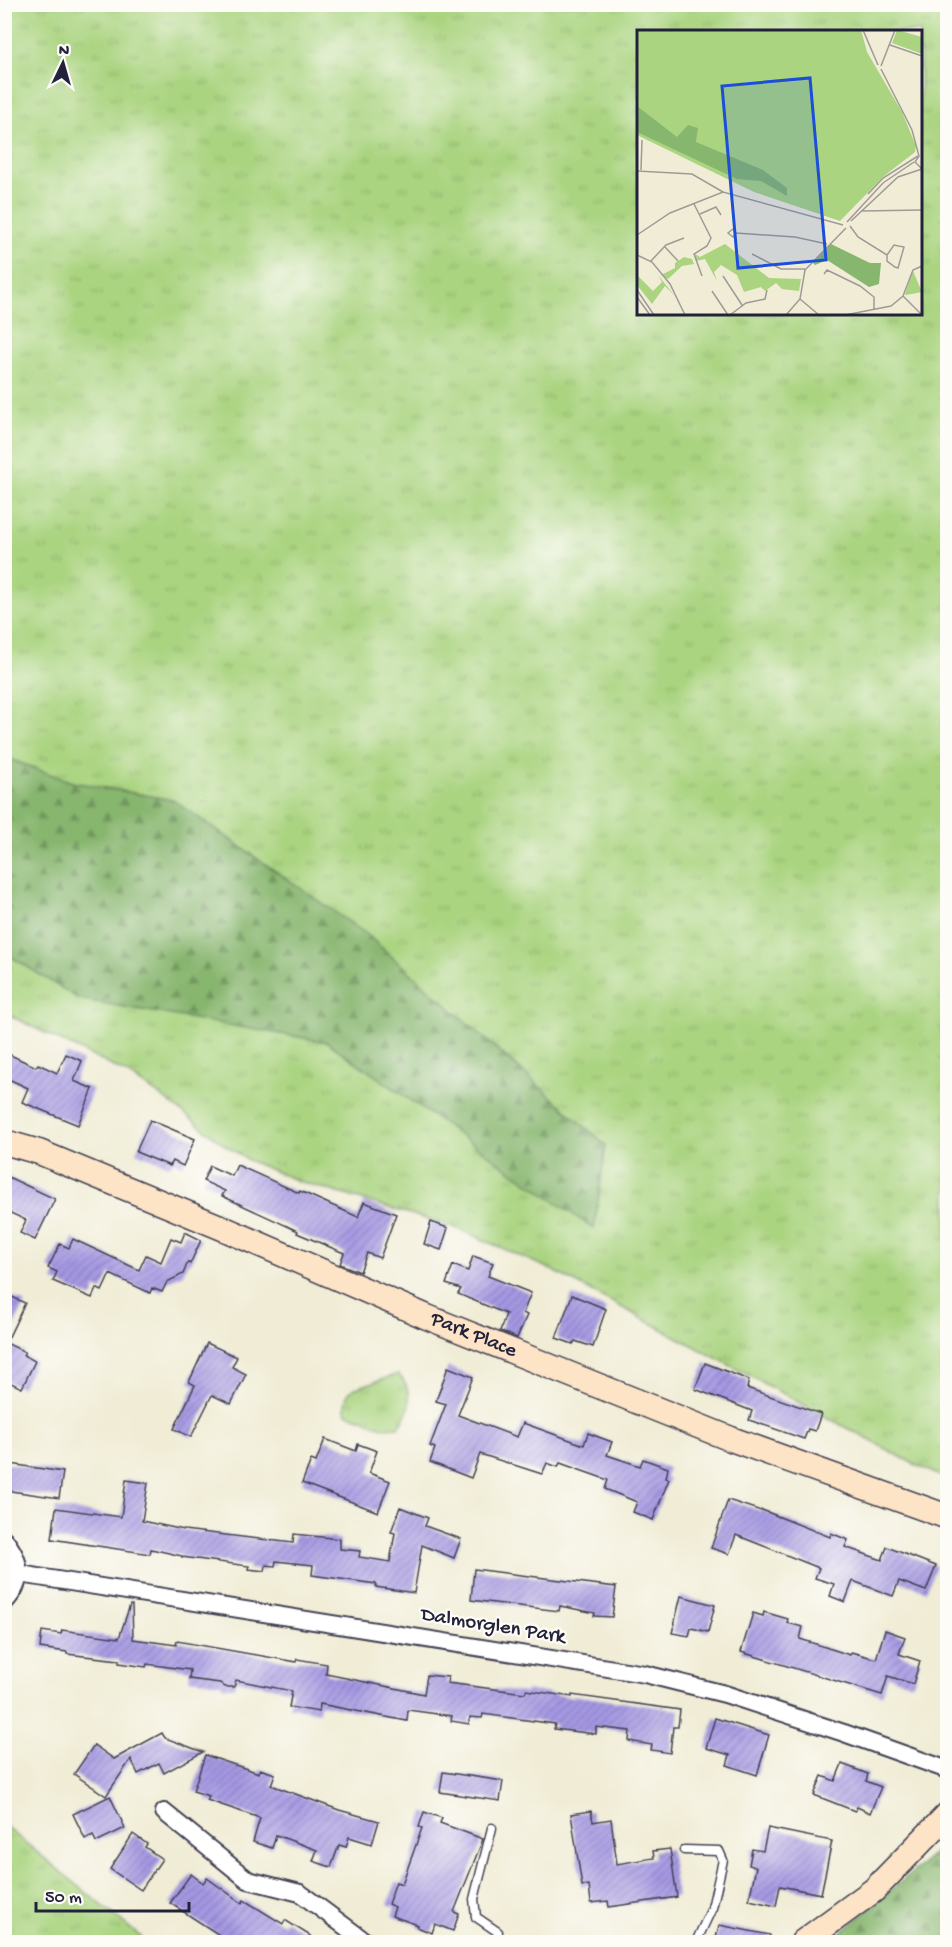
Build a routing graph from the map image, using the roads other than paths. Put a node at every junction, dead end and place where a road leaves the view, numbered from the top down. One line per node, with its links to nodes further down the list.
1 (4, 1142): 2 (street, Park Place)
2 (948, 1517)
3 (4, 1539): 4 (street)
4 (20, 1574): 5 (street); 6 (street, Dalmorglen Park)
5 (4, 1603)
6 (948, 1770)
7 (164, 1812): 11 (street)
8 (948, 1814): 14 (street)
9 (492, 1828): 12 (lane)
10 (684, 1850): 13 (lane)
11 (366, 1942)
12 (497, 1942)
13 (696, 1942)
14 (803, 1942)

